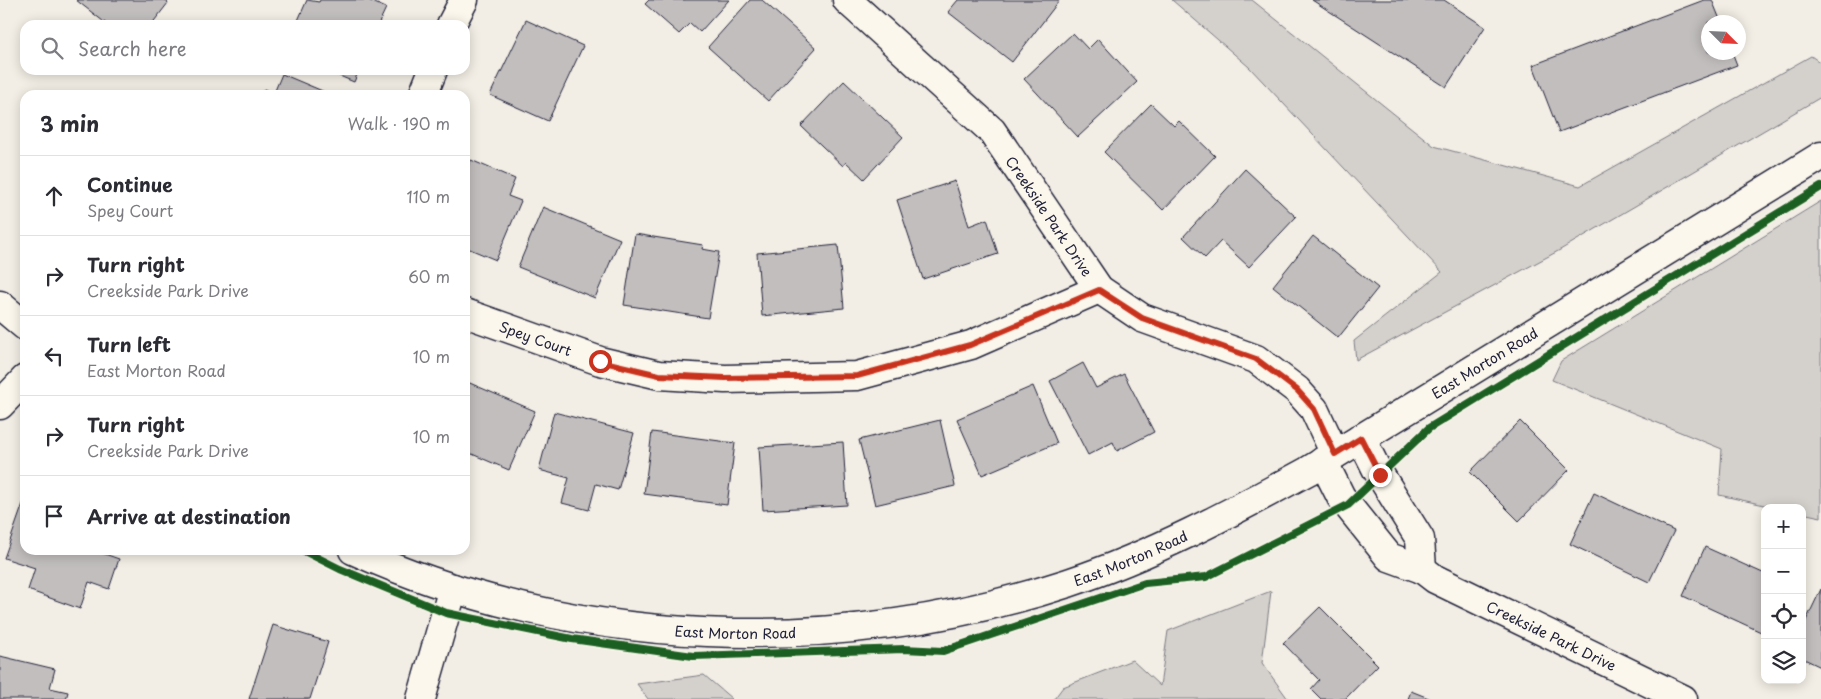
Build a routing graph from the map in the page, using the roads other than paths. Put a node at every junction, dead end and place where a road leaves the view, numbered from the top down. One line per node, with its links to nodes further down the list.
1 (464, 0): 3 (street)
2 (847, 0): 7 (street, Creekside Park Drive)
3 (454, 20)
4 (431, 75): 5 (street)
5 (425, 90)
6 (1821, 156): 13 (street, East Morton Road)
7 (1099, 290): 9 (street, Spey Court); 14 (street, Creekside Park Drive)
8 (0, 305): 10 (street)
9 (470, 315)
10 (20, 322)
11 (20, 384): 12 (street)
12 (0, 405)
13 (1361, 438): 14 (street, East Morton Road); 16 (street)
14 (1329, 457): 16 (street, Creekside Park Drive); 17 (street, East Morton Road)
15 (364, 555): 17 (street, East Morton Road)
16 (1422, 569): 19 (street, Creekside Park Drive)
17 (453, 588): 18 (street)
18 (421, 699)
19 (1683, 699)

